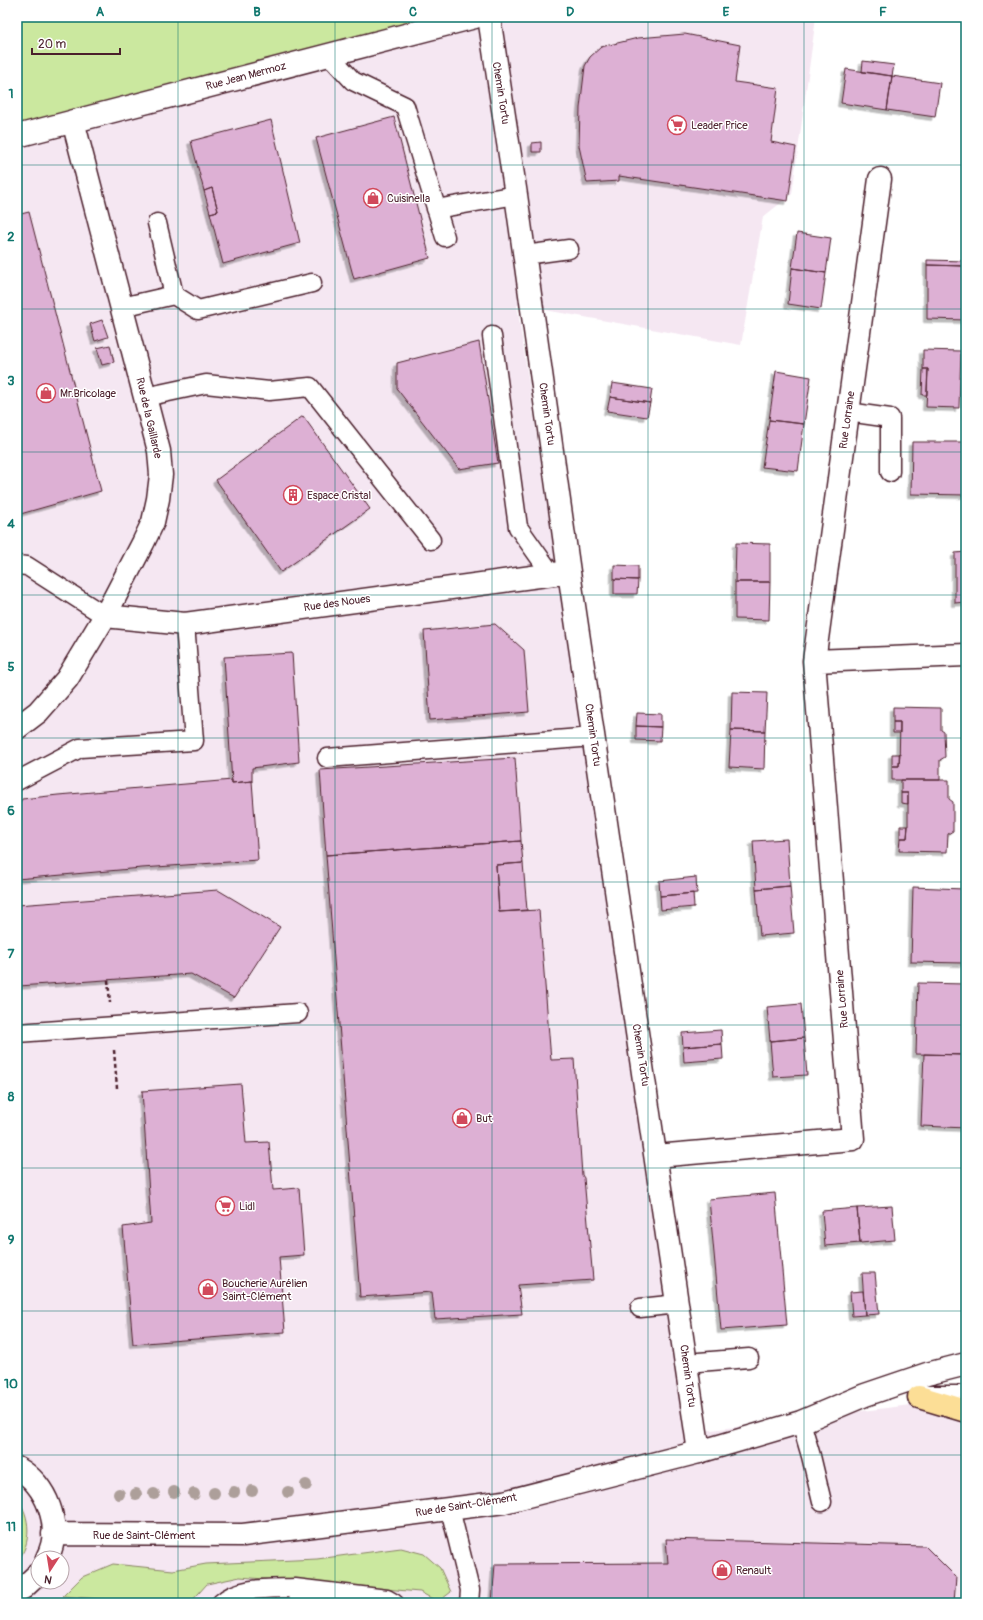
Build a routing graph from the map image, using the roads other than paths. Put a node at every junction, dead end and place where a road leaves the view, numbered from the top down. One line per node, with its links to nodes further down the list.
1 (475, 17): 3 (street, Rue Jean Mermoz)
2 (489, 17): 7 (street, Chemin Tortu)
3 (329, 55): 4 (street, Rue Jean Mermoz); 8 (lane)
4 (73, 121): 5 (street, Rue Jean Mermoz); 15 (street, Rue de la Gaillarde)
5 (17, 136)
6 (880, 179): 18 (street, Rue Lorraine)
7 (516, 195): 8 (lane); 12 (street, Chemin Tortu)
8 (436, 209): 10 (lane)
9 (157, 223): 14 (lane)
10 (444, 237)
11 (569, 249): 12 (lane)
12 (525, 255): 22 (street, Chemin Tortu)
13 (312, 283): 14 (lane)
14 (174, 295): 15 (lane)
15 (122, 307): 17 (street, Rue de la Gaillarde)
16 (492, 336): 22 (lane)
17 (145, 397): 20 (lane); 23 (street, Rue de la Gaillarde)
18 (848, 412): 19 (lane); 26 (street, Rue Lorraine)
19 (890, 472)
20 (431, 540)
21 (17, 565): 23 (lane)
22 (561, 573): 24 (street, Rue des Noues); 28 (street, Chemin Tortu)
23 (105, 616): 24 (street, Rue des Noues); 27 (street, Rue de la Gaillarde)
24 (185, 624): 30 (lane)
25 (966, 655): 26 (street)
26 (814, 661): 33 (street, Rue Lorraine)
27 (17, 728)
28 (593, 737): 29 (lane); 33 (street, Chemin Tortu)
29 (327, 758)
30 (17, 781)
31 (298, 1013): 32 (lane)
32 (17, 1033)
33 (656, 1156): 34 (street, Chemin Tortu)
34 (678, 1304): 35 (lane); 37 (street, Chemin Tortu)
35 (640, 1308)
36 (749, 1358): 37 (lane)
37 (686, 1363): 44 (street, Chemin Tortu)
38 (966, 1364): 39 (street, Rue de Saint-Clément)
39 (865, 1395): 40 (street, Rue de Saint-Clément); 43 (street, Rue de Saint-Clément)
40 (919, 1397): 41 (street, Rue de Saint-Clément); 42 (main road)
41 (966, 1397)
42 (966, 1411)
43 (801, 1422): 44 (street, Rue de Saint-Clément); 46 (lane)
44 (699, 1452): 47 (street, Rue de Saint-Clément)
45 (17, 1468): 48 (street)
46 (822, 1502)
47 (450, 1509): 48 (street, Rue de Saint-Clément); 56 (lane)
48 (53, 1534): 49 (street)
49 (49, 1550)
50 (30, 1581): 51 (street)
51 (17, 1591)
52 (256, 1596): 53 (lane); 54 (lane)
53 (298, 1596): 55 (lane)
54 (221, 1603)
55 (394, 1603)
56 (469, 1603)

